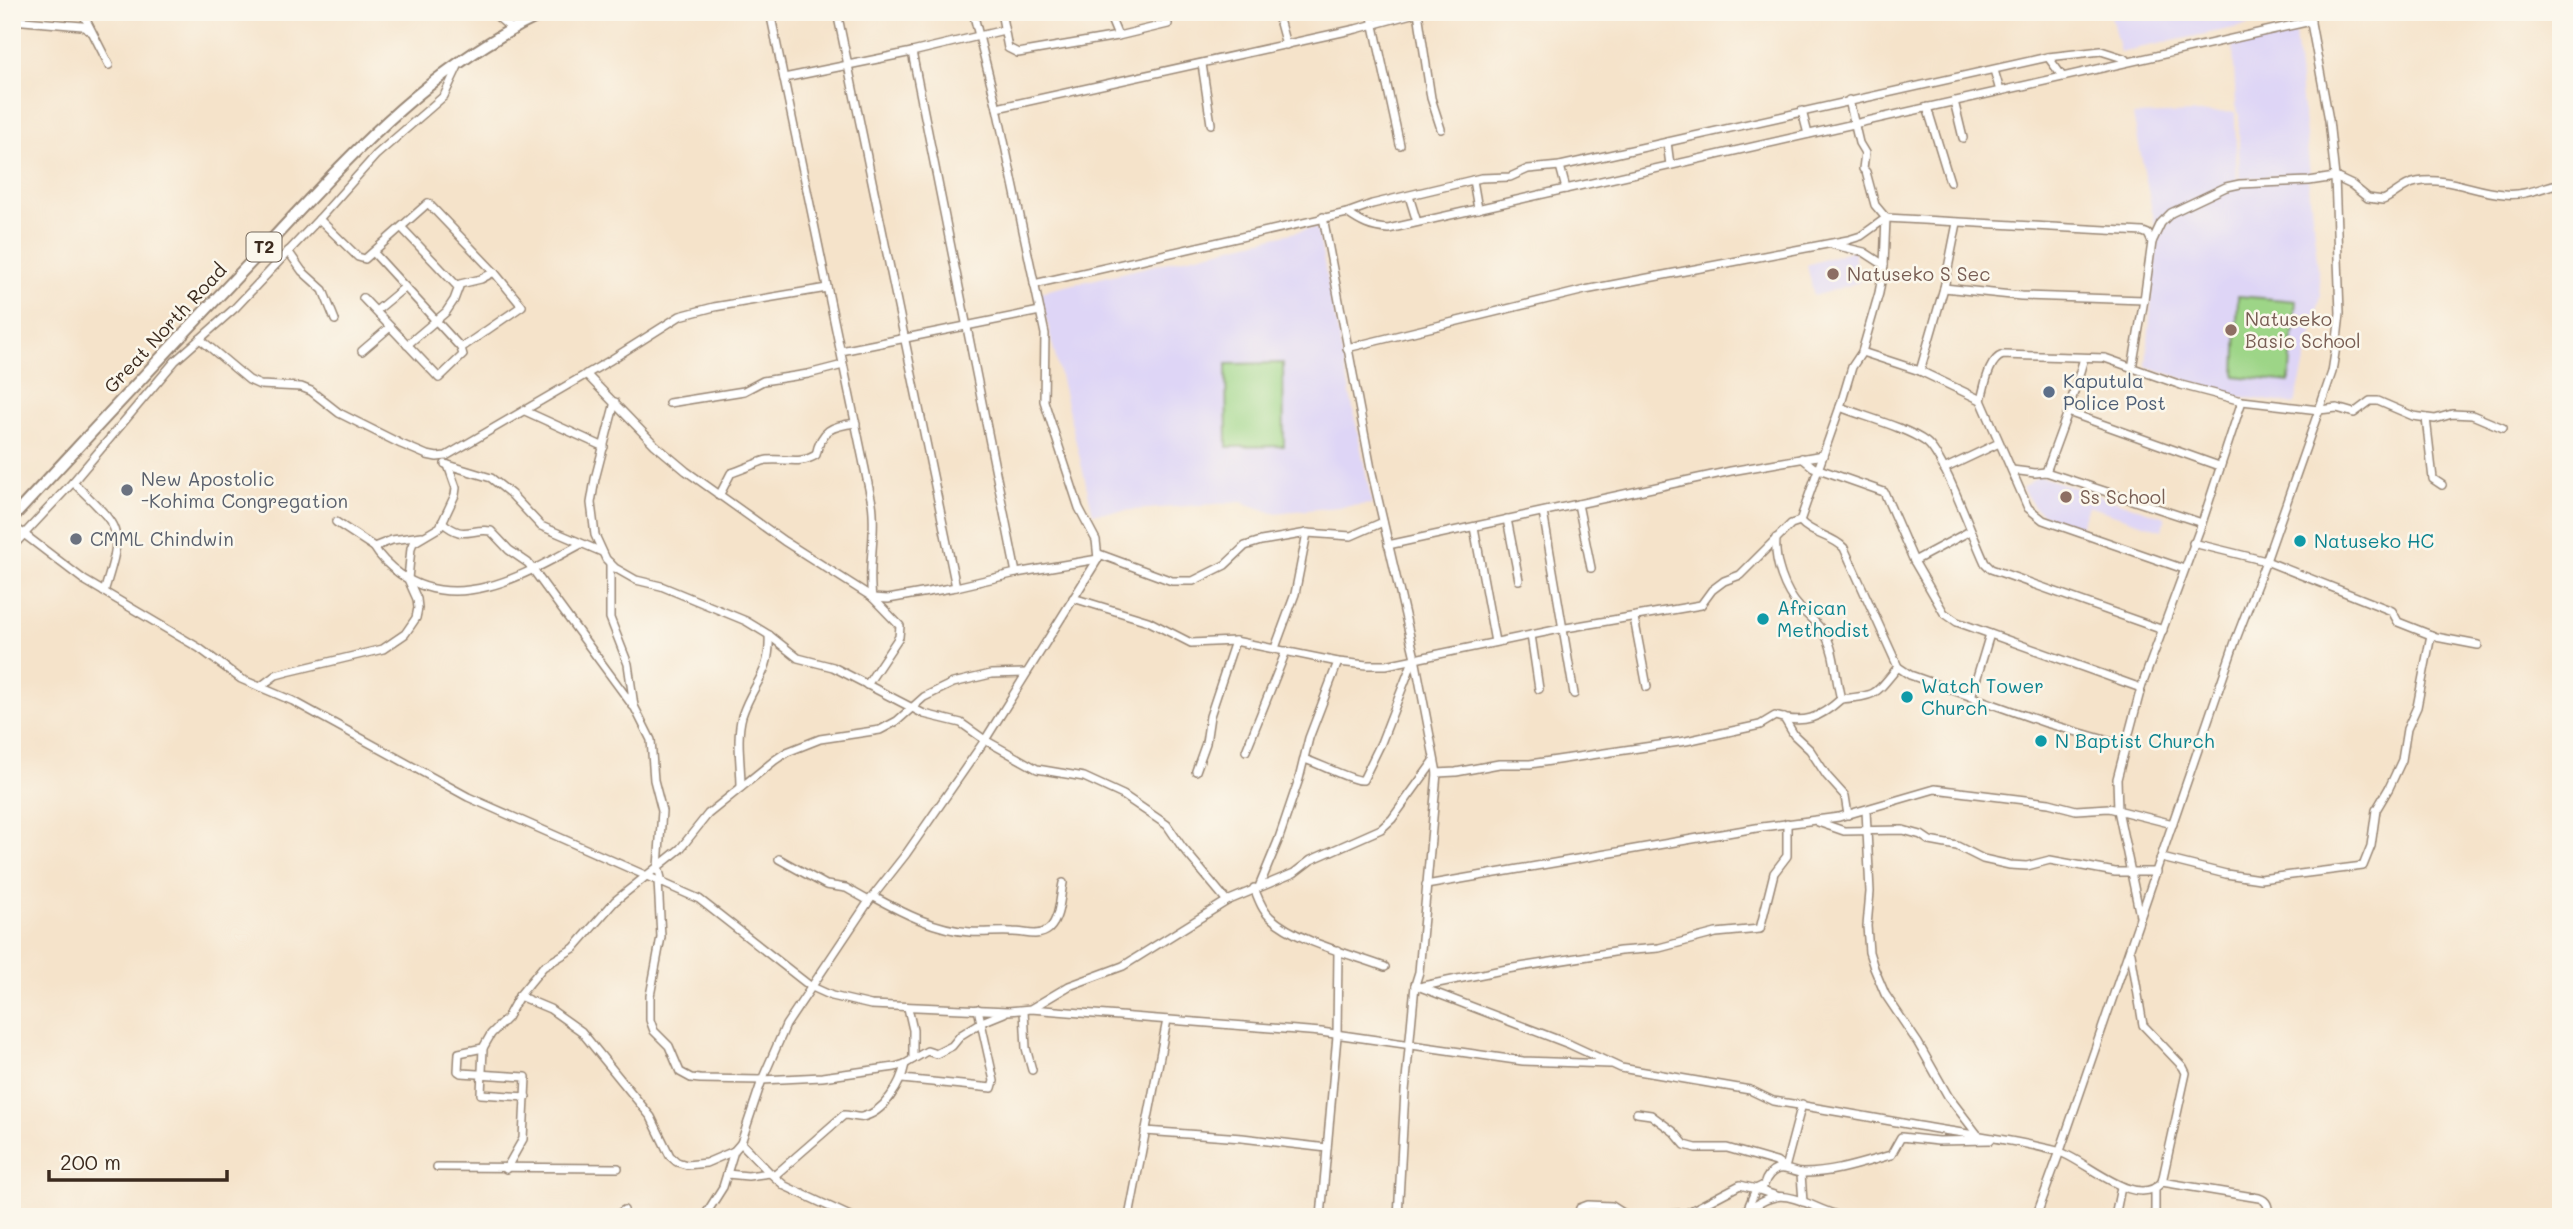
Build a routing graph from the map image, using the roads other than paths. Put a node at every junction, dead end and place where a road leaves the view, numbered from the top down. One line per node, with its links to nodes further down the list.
1 (82, 12): 17 (street)
2 (492, 12): 16 (street)
3 (770, 12): 31 (street)
4 (837, 12): 26 (street)
5 (973, 12): 19 (street)
6 (1001, 12): 18 (street)
7 (1108, 12): 20 (street)
8 (1277, 12): 21 (street)
9 (1371, 12): 15 (street)
10 (1419, 12): 15 (street); 40 (street)
11 (538, 14): 16 (highway, Great North Road / T2)
12 (2310, 17): 25 (street); 47 (street)
13 (12, 20): 17 (street)
14 (1168, 24): 20 (street)
15 (1374, 24): 21 (street); 44 (street)
16 (512, 29): 24 (highway, Great North Road / T2)
17 (90, 30): 28 (street)
18 (1004, 30): 19 (street); 20 (street)
19 (978, 36): 22 (street); 36 (street)
20 (1118, 36)
21 (1286, 45): 27 (street)
22 (912, 52): 26 (street); 80 (street)
23 (2048, 57): 25 (street); 29 (street); 30 (street)
24 (461, 60): 57 (street); 122 (highway, Great North Road / T2)
25 (2134, 60): 30 (street)
26 (849, 64): 31 (street); 83 (street)
27 (1202, 64): 36 (street); 38 (street)
28 (109, 65)
29 (1994, 70): 32 (street); 33 (street)
30 (2062, 76): 32 (street)
31 (784, 78): 72 (street)
32 (2000, 90): 34 (street)
33 (1849, 100): 37 (street); 39 (street)
34 (1954, 101): 35 (street); 42 (street)
35 (1927, 107): 39 (street); 49 (street)
36 (997, 108): 69 (street)
37 (1802, 111): 41 (street); 43 (street)
38 (1210, 124)
39 (1856, 124): 41 (street); 56 (street)
40 (1441, 129)
41 (1808, 134): 45 (street)
42 (1963, 138)
43 (1667, 142): 45 (street); 46 (street)
44 (1400, 145)
45 (1670, 165): 51 (street)
46 (1560, 166): 48 (street); 51 (street)
47 (2335, 177): 50 (street); 60 (street); 100 (street)
48 (1473, 180): 52 (street); 53 (street)
49 (1950, 182)
50 (2553, 185)
51 (1566, 189): 53 (street)
52 (1409, 196): 54 (street); 58 (street)
53 (1478, 209): 58 (street)
54 (1347, 213): 55 (street); 58 (street)
55 (1324, 217): 69 (street); 86 (street)
56 (1886, 218): 59 (street); 64 (street); 67 (street)
57 (319, 219): 65 (street); 66 (street)
58 (1417, 222)
59 (1957, 223): 62 (street); 73 (street)
60 (2159, 227): 62 (street); 63 (street)
61 (402, 228): 66 (street); 68 (street); 71 (street)
62 (2143, 232): 63 (street)
63 (2152, 242): 75 (street)
64 (1830, 244): 67 (street); 86 (street)
65 (288, 251): 78 (street); 82 (street)
66 (374, 253): 70 (street)
67 (1884, 265): 89 (street)
68 (494, 272): 71 (street); 85 (street)
69 (1034, 284): 77 (street)
70 (405, 287): 76 (street); 79 (street)
71 (458, 287): 79 (street)
72 (827, 288): 88 (street); 94 (street)
73 (1944, 288): 75 (street); 93 (street)
74 (363, 298): 76 (street)
75 (2144, 300): 92 (street)
76 (376, 311): 81 (street)
77 (1040, 311): 80 (street); 142 (street)
78 (335, 320)
79 (435, 321): 84 (street); 85 (street)
80 (967, 326): 83 (street); 149 (street)
81 (390, 327): 84 (street); 87 (street)
82 (200, 338): 109 (street); 117 (street)
83 (904, 338): 88 (street); 152 (street)
84 (407, 345): 85 (street)
85 (461, 348)
86 (1347, 348): 127 (street)
87 (362, 351)
88 (841, 351): 91 (street)
89 (1861, 352): 93 (street); 99 (street)
90 (2084, 358): 92 (street); 95 (street); 102 (street)
91 (843, 365): 98 (street); 104 (street)
92 (2132, 368): 96 (street)
93 (1920, 371): 95 (street)
94 (586, 374): 97 (street); 101 (street)
95 (1981, 400): 106 (street)
96 (2242, 401): 100 (street); 112 (street)
97 (615, 402): 107 (street); 119 (street)
98 (668, 403)
99 (1840, 407): 108 (street); 114 (street)
100 (2319, 410): 103 (street); 144 (street)
101 (525, 411): 107 (street); 109 (street)
102 (2068, 412): 112 (street); 116 (street)
103 (2426, 418): 105 (street); 118 (street)
104 (856, 424): 119 (street); 154 (street)
105 (2503, 428)
106 (1999, 443): 114 (street); 115 (street)
107 (604, 447): 141 (street)
108 (1823, 455): 110 (street); 113 (street)
109 (437, 457): 111 (street)
110 (1802, 458): 113 (street); 120 (street)
111 (448, 465): 126 (street); 137 (street)
112 (2219, 466): 128 (street)
113 (1818, 468): 124 (street); 143 (street)
114 (1944, 469): 131 (street)
115 (2012, 470): 116 (street); 147 (street)
116 (2046, 472): 128 (street)
117 (73, 482): 133 (street); 153 (street)
118 (2442, 485)
119 (719, 496): 154 (street)
120 (1578, 504): 121 (street); 146 (street)
121 (1543, 512): 123 (street); 157 (street)
122 (12, 518)
123 (1507, 519): 130 (street); 151 (street)
124 (1800, 521): 135 (street); 170 (street)
125 (336, 522): 140 (street)
126 (442, 522): 134 (street); 148 (street)
127 (1383, 522): 132 (street); 138 (street)
128 (2202, 523): 136 (street)
129 (12, 525): 133 (street)
130 (1474, 527): 138 (street); 164 (street)
131 (1970, 531): 143 (street); 158 (street)
132 (1307, 533): 142 (street); 166 (street)
133 (24, 535): 139 (street); 153 (street)
134 (426, 536): 140 (street); 150 (street)
135 (1776, 538): 156 (street); 179 (street)
136 (2193, 543): 144 (street); 147 (street)
137 (581, 544): 141 (street); 148 (street)
138 (1388, 545): 168 (street)
139 (12, 547)
140 (374, 547): 150 (street)
141 (603, 552): 145 (street)
142 (1098, 557): 149 (street); 155 (street)
143 (1914, 561): 159 (street)
144 (2266, 561): 162 (street); 196 (street)
145 (610, 563): 160 (street); 180 (street)
146 (1591, 568)
147 (2184, 569): 158 (street)
148 (534, 570): 150 (street); 180 (street)
149 (1016, 573): 152 (street)
150 (408, 579): 173 (street)
151 (1519, 580)
152 (956, 587): 154 (street)
153 (104, 592): 173 (street)
154 (872, 597): 172 (street)
155 (1073, 598): 163 (street); 171 (street)
156 (1634, 618): 157 (street); 174 (street)
157 (1564, 629): 161 (street); 177 (street)
158 (2164, 630): 175 (street)
159 (1990, 634): 175 (street); 178 (street)
160 (769, 635): 172 (street); 190 (street)
161 (1531, 635): 164 (street); 176 (street)
162 (2431, 635): 165 (street); 198 (street)
163 (1235, 641): 166 (street); 188 (street)
164 (1495, 642): 168 (street)
165 (2478, 645)
166 (1275, 648): 167 (street)
167 (1286, 651): 169 (street); 185 (street)
168 (1415, 657): 169 (street); 186 (street); 187 (street)
169 (1338, 662): 186 (street)
170 (1898, 667): 178 (street); 179 (street)
171 (1026, 673): 181 (street); 183 (street)
172 (867, 685): 181 (street)
173 (260, 687): 203 (street)
174 (1647, 687)
175 (2141, 688): 184 (street)
176 (1539, 690)
177 (1574, 694)
178 (1971, 696): 184 (street)
179 (1841, 699): 182 (street)
180 (634, 706): 200 (street)
181 (911, 707): 183 (street); 190 (street)
182 (1784, 718): 189 (street); 193 (street)
183 (985, 740): 208 (street); 209 (street)
184 (2126, 746): 192 (street)
185 (1246, 751)
186 (1304, 759): 207 (street)
187 (1434, 760): 189 (street); 207 (street)
188 (1196, 771)
189 (1437, 773): 206 (street)
190 (741, 786): 200 (street)
191 (1866, 810): 192 (street); 193 (street); 197 (street)
192 (2118, 810): 196 (street); 201 (street)
193 (1848, 815): 194 (street)
194 (1815, 821): 195 (street); 197 (street)
195 (1787, 823): 206 (street); 215 (street)
196 (2173, 824): 198 (street)
197 (1868, 831): 201 (street); 237 (street)
198 (2162, 858): 202 (street)
199 (779, 859): 208 (street)
200 (658, 867): 203 (street); 204 (street)
201 (2132, 872): 202 (street); 210 (street)
202 (2157, 872): 210 (street)
203 (646, 875): 204 (street); 216 (street)
204 (660, 881): 214 (street); 232 (street)
205 (1063, 883): 208 (street)
206 (1426, 885): 215 (street)
207 (1256, 888): 209 (street); 212 (street)
208 (872, 899): 214 (street)
209 (1227, 901): 219 (street)
210 (2140, 919): 211 (street)
211 (2130, 949): 242 (street); 250 (street)
212 (1338, 950): 213 (street); 223 (street)
213 (1385, 967)
214 (810, 986): 217 (street); 232 (street)
215 (1419, 986): 224 (street); 228 (street)
216 (519, 996): 225 (street); 241 (street)
217 (908, 1008): 218 (street); 226 (street)
218 (978, 1009): 220 (street); 222 (street)
219 (1027, 1010): 220 (street); 221 (street); 229 (street)
220 (1008, 1011): 222 (street)
221 (1167, 1020): 223 (street); 236 (street)
222 (982, 1022): 226 (street); 231 (street)
223 (1337, 1035): 224 (street); 240 (street)
224 (1410, 1044): 228 (street); 265 (street)
225 (483, 1048): 230 (street); 230 (street)
226 (913, 1059): 227 (street)
227 (905, 1064): 231 (street); 232 (street)
228 (1610, 1064): 234 (street)
229 (1032, 1070)
230 (481, 1073): 233 (street); 233 (street)
231 (902, 1079): 249 (street)
232 (762, 1080): 239 (street)
233 (526, 1097): 246 (street)
234 (1802, 1104): 237 (street); 245 (street)
235 (1637, 1113): 245 (street)
236 (1144, 1131): 240 (street); 263 (street)
237 (1977, 1134): 238 (street)
238 (1998, 1140): 242 (street); 248 (street)
239 (741, 1143): 241 (street); 249 (street)
240 (1327, 1148): 264 (street)
241 (734, 1151): 247 (street)
242 (2060, 1151): 251 (street); 267 (street)
243 (437, 1167): 246 (street)
244 (618, 1168): 246 (street)
245 (1785, 1168): 248 (street); 253 (street)
246 (506, 1169)
247 (727, 1174): 249 (street); 261 (street)
248 (1801, 1174): 255 (street)
249 (772, 1175): 262 (street)
250 (2162, 1182): 252 (street); 270 (street)
251 (2122, 1187): 252 (street); 268 (street)
252 (2155, 1188): 269 (street)
253 (1756, 1189): 254 (street); 256 (street); 258 (street)
254 (1777, 1196): 255 (street); 256 (street)
255 (1802, 1202): 259 (street)
256 (1748, 1208): 258 (street)
257 (624, 1210): 260 (street)
258 (1687, 1213): 266 (street)
259 (1836, 1216)
260 (614, 1217)
261 (704, 1217)
262 (852, 1217)
263 (1129, 1217)
264 (1321, 1217)
265 (1398, 1217)
266 (1577, 1217)
267 (2036, 1217)
268 (2115, 1217)
269 (2155, 1217)
270 (2269, 1217)

